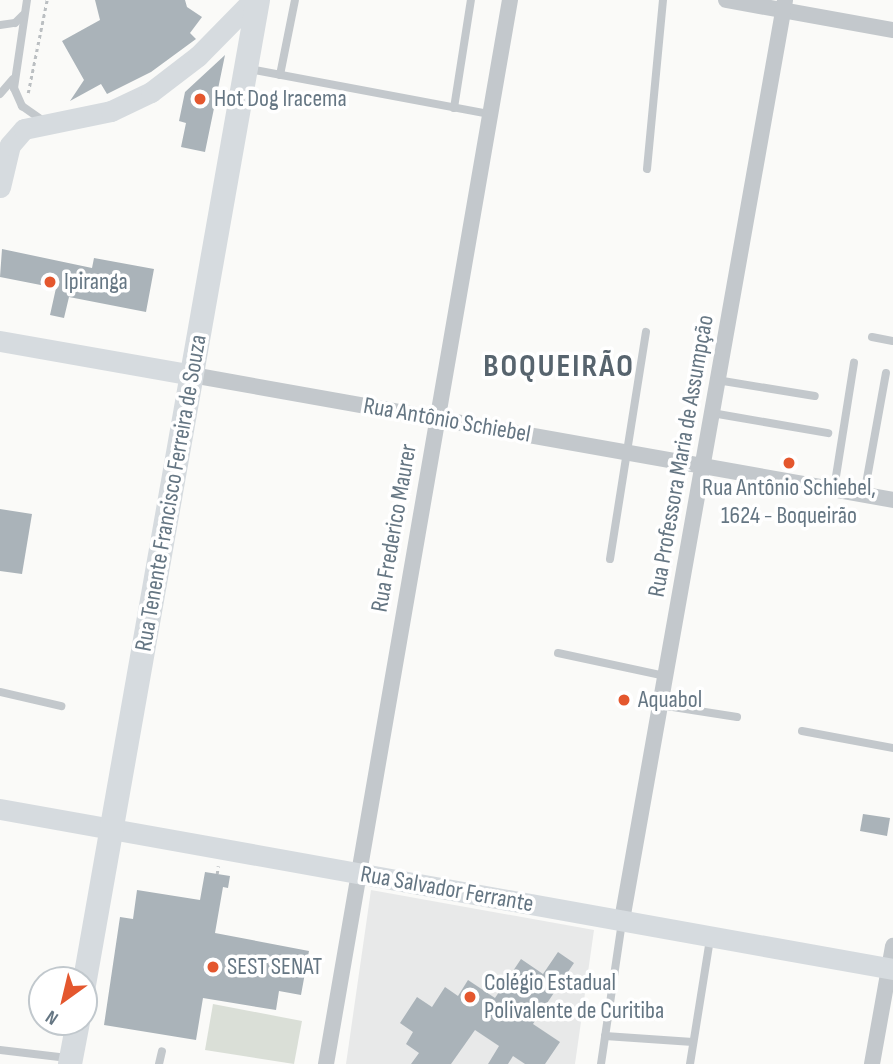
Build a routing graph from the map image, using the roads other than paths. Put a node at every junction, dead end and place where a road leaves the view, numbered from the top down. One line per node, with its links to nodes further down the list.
1 (27, 0): 9 (lane)
2 (256, 0): 12 (main road, Rua Tenente Francisco Ferreira de Souza); 18 (main road)
3 (295, 0): 13 (lane)
4 (471, 0): 16 (lane)
5 (510, 0): 17 (street, Rua Frederico Maurer)
6 (663, 0): 19 (lane)
7 (726, 0): 8 (street)
8 (784, 5): 11 (street); 28 (street, Rua Professora Maria de Assumpção)
9 (25, 12): 10 (lane); 14 (lane)
10 (0, 25)
11 (893, 30)
12 (246, 69): 13 (lane); 27 (main road, Rua Tenente Francisco Ferreira de Souza)
13 (280, 75): 16 (lane)
14 (13, 79): 15 (lane); 18 (lane)
15 (0, 94)
16 (454, 108): 17 (lane)
17 (490, 114): 31 (street, Rua Frederico Maurer)
18 (48, 123): 20 (main road)
19 (647, 169)
20 (0, 187)
21 (646, 332): 33 (lane)
22 (872, 337): 24 (lane)
23 (0, 341): 27 (main road, Rua Antônio Schiebel)
24 (893, 341)
25 (854, 363): 35 (lane)
26 (886, 373): 36 (lane)
27 (192, 375): 31 (street, Rua Antônio Schiebel); 48 (main road, Rua Tenente Francisco Ferreira de Souza)
28 (717, 380): 29 (lane); 30 (street, Rua Professora Maria de Assumpção)
29 (815, 396)
30 (712, 412): 32 (lane); 34 (street, Rua Professora Maria de Assumpção)
31 (436, 418): 33 (street, Rua Antônio Schiebel); 49 (street, Rua Frederico Maurer)
32 (828, 433)
33 (627, 453): 34 (street, Rua Antônio Schiebel); 38 (lane)
34 (702, 466): 35 (street, Rua Antônio Schiebel); 40 (street, Rua Professora Maria de Assumpção)
35 (834, 489): 36 (street, Rua Antônio Schiebel)
36 (864, 495): 37 (street, Rua Antônio Schiebel)
37 (893, 500)
38 (610, 559)
39 (558, 653): 40 (lane)
40 (665, 676): 42 (street, Rua Professora Maria de Assumpção)
41 (0, 692): 43 (lane)
42 (660, 705): 44 (lane); 50 (street, Rua Professora Maria de Assumpção)
43 (61, 706)
44 (737, 717)
45 (802, 732): 46 (lane)
46 (893, 748)
47 (0, 810): 48 (main road, Rua Salvador Ferrante)
48 (111, 829): 49 (main road, Rua Salvador Ferrante); 53 (main road, Rua Tenente Francisco Ferreira de Souza)
49 (356, 873): 50 (main road, Rua Salvador Ferrante); 62 (street, Rua Frederico Maurer)
50 (622, 920): 51 (main road, Rua Salvador Ferrante); 56 (lane)
51 (711, 936): 54 (main road, Rua Salvador Ferrante); 57 (lane)
52 (893, 946): 54 (street)
53 (87, 966)
54 (891, 968): 65 (street)
55 (75, 1036): 60 (main road)
56 (605, 1036): 57 (lane); 63 (lane)
57 (694, 1042): 64 (lane)
58 (0, 1050): 60 (lane)
59 (162, 1051): 61 (lane)
60 (71, 1061)
61 (159, 1064)
62 (326, 1064)
63 (601, 1064)
64 (690, 1064)
65 (872, 1064)

